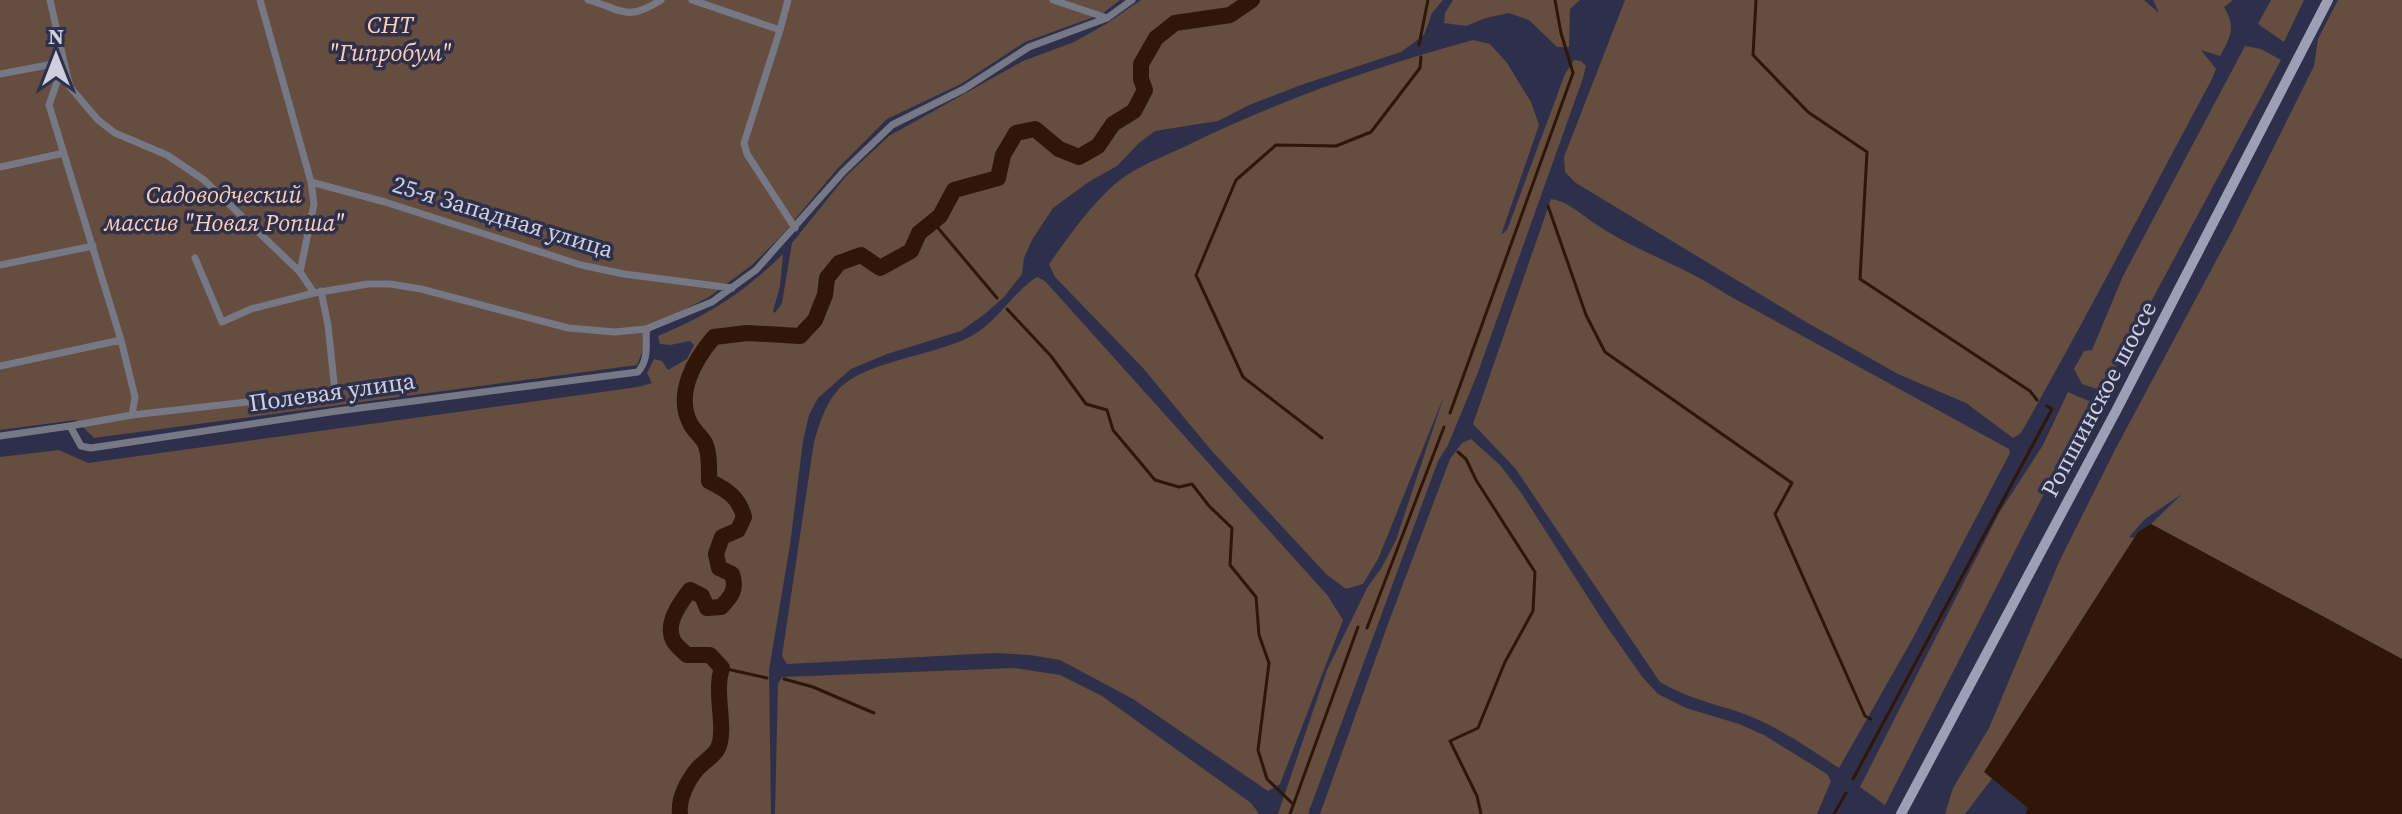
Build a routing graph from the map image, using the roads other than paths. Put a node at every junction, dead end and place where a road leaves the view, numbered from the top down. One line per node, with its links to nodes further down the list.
1 (50, 0): 12 (street)
2 (260, 0): 16 (street)
3 (588, 0): 4 (street)
4 (661, 0)
5 (692, 0): 11 (street)
6 (788, 0): 11 (street)
7 (1053, 0): 10 (street)
8 (1132, 0): 10 (street)
9 (2328, 0): 30 (main road, Ропшинское шоссе)
10 (1107, 18): 17 (street)
11 (780, 30): 17 (street)
12 (64, 62): 13 (street); 14 (street); 21 (street)
13 (0, 74)
14 (64, 153): 15 (street); 18 (street)
15 (0, 167)
16 (311, 182): 21 (street); 22 (street, 25-я Западная улица)
17 (795, 228): 22 (street)
18 (93, 246): 20 (street); 25 (street)
19 (195, 258): 23 (street)
20 (0, 265)
21 (300, 272): 23 (street)
22 (732, 288): 24 (street)
23 (318, 292): 24 (street); 27 (street, Полевая улица)
24 (646, 329): 28 (street, Полевая улица)
25 (121, 340): 26 (street); 27 (street)
26 (0, 366)
27 (132, 415): 28 (street)
28 (70, 426): 29 (street)
29 (0, 436)
30 (1901, 814)

